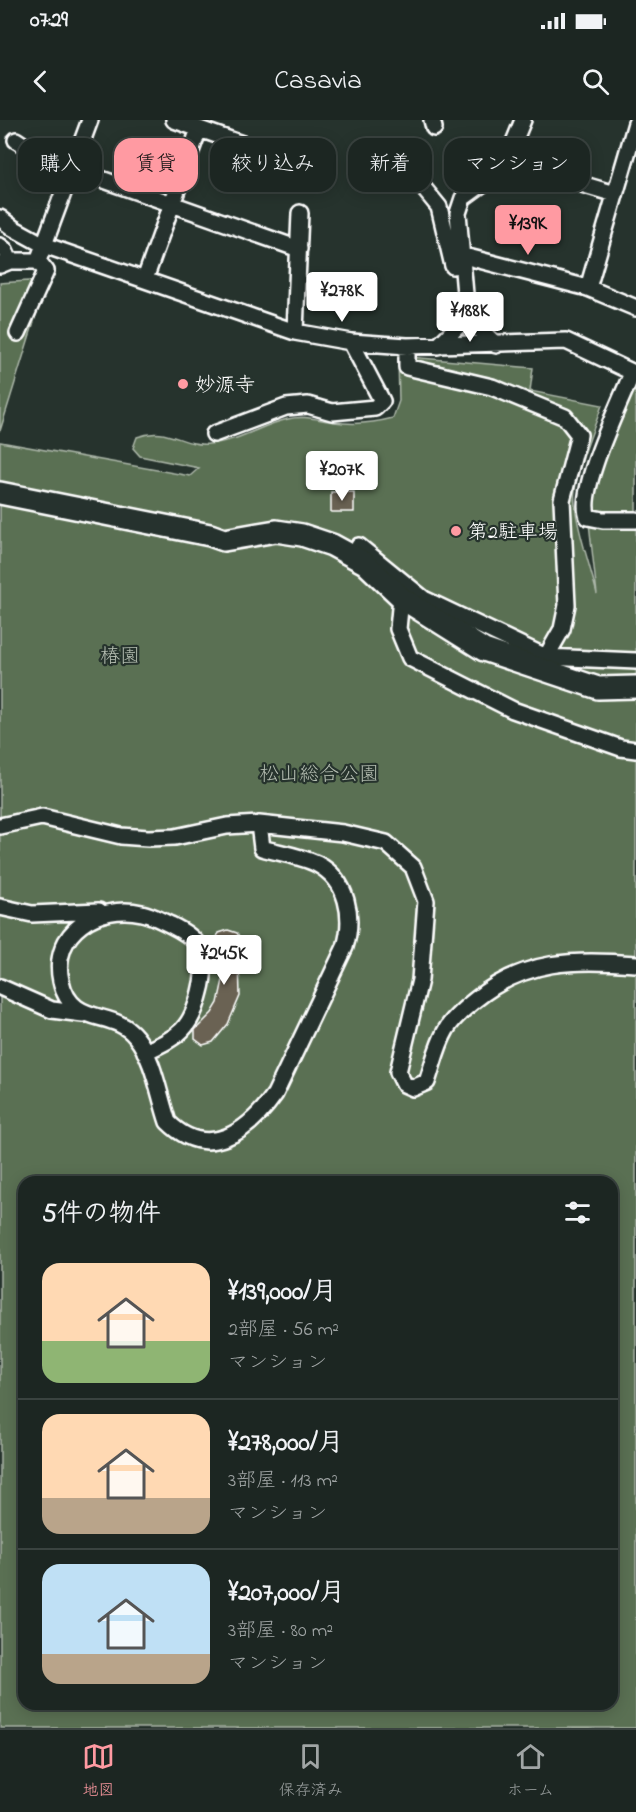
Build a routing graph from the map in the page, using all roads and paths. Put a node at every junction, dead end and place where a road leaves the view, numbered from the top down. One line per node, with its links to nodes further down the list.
1 (174, 120): 5 (street)
2 (523, 120): 8 (street)
3 (84, 123): 6 (street)
4 (636, 123): 14 (street)
5 (199, 129): 7 (street); 15 (street)
6 (80, 138)
7 (225, 138)
8 (516, 138)
9 (102, 182): 15 (street)
10 (590, 187): 14 (street)
11 (65, 192): 18 (street)
12 (427, 192): 27 (street)
13 (471, 192): 21 (street)
14 (615, 194): 25 (street)
15 (172, 204): 20 (street); 24 (street)
16 (300, 213): 20 (street)
17 (0, 218): 18 (street)
18 (44, 245): 22 (street); 24 (street)
19 (0, 246): 23 (street)
20 (299, 249): 28 (street)
21 (460, 255): 25 (street); 27 (street)
22 (38, 261): 23 (street); 29 (street)
23 (5, 263)
24 (145, 279): 28 (street)
25 (588, 288): 26 (street)
26 (636, 308)
27 (467, 317): 31 (street); 33 (street)
28 (295, 332): 30 (street)
29 (18, 333)
30 (351, 342): 32 (street); 35 (street)
31 (496, 345): 33 (street); 34 (street)
32 (406, 346): 33 (street); 40 (street)
33 (438, 346)
34 (634, 374): 37 (street)
35 (214, 434)
36 (0, 493): 39 (street)
37 (636, 520)
38 (359, 546): 40 (street)
39 (403, 599): 42 (street); 43 (street)
40 (546, 657): 41 (street)
41 (636, 661)
42 (636, 687)
43 (636, 750)
44 (259, 824): 45 (street); 48 (street); 51 (street)
45 (0, 826)
46 (0, 907): 47 (street)
47 (114, 911): 50 (street); 51 (street)
48 (636, 964)
49 (0, 987): 50 (street)
50 (83, 1014): 51 (street)
51 (145, 1052)

